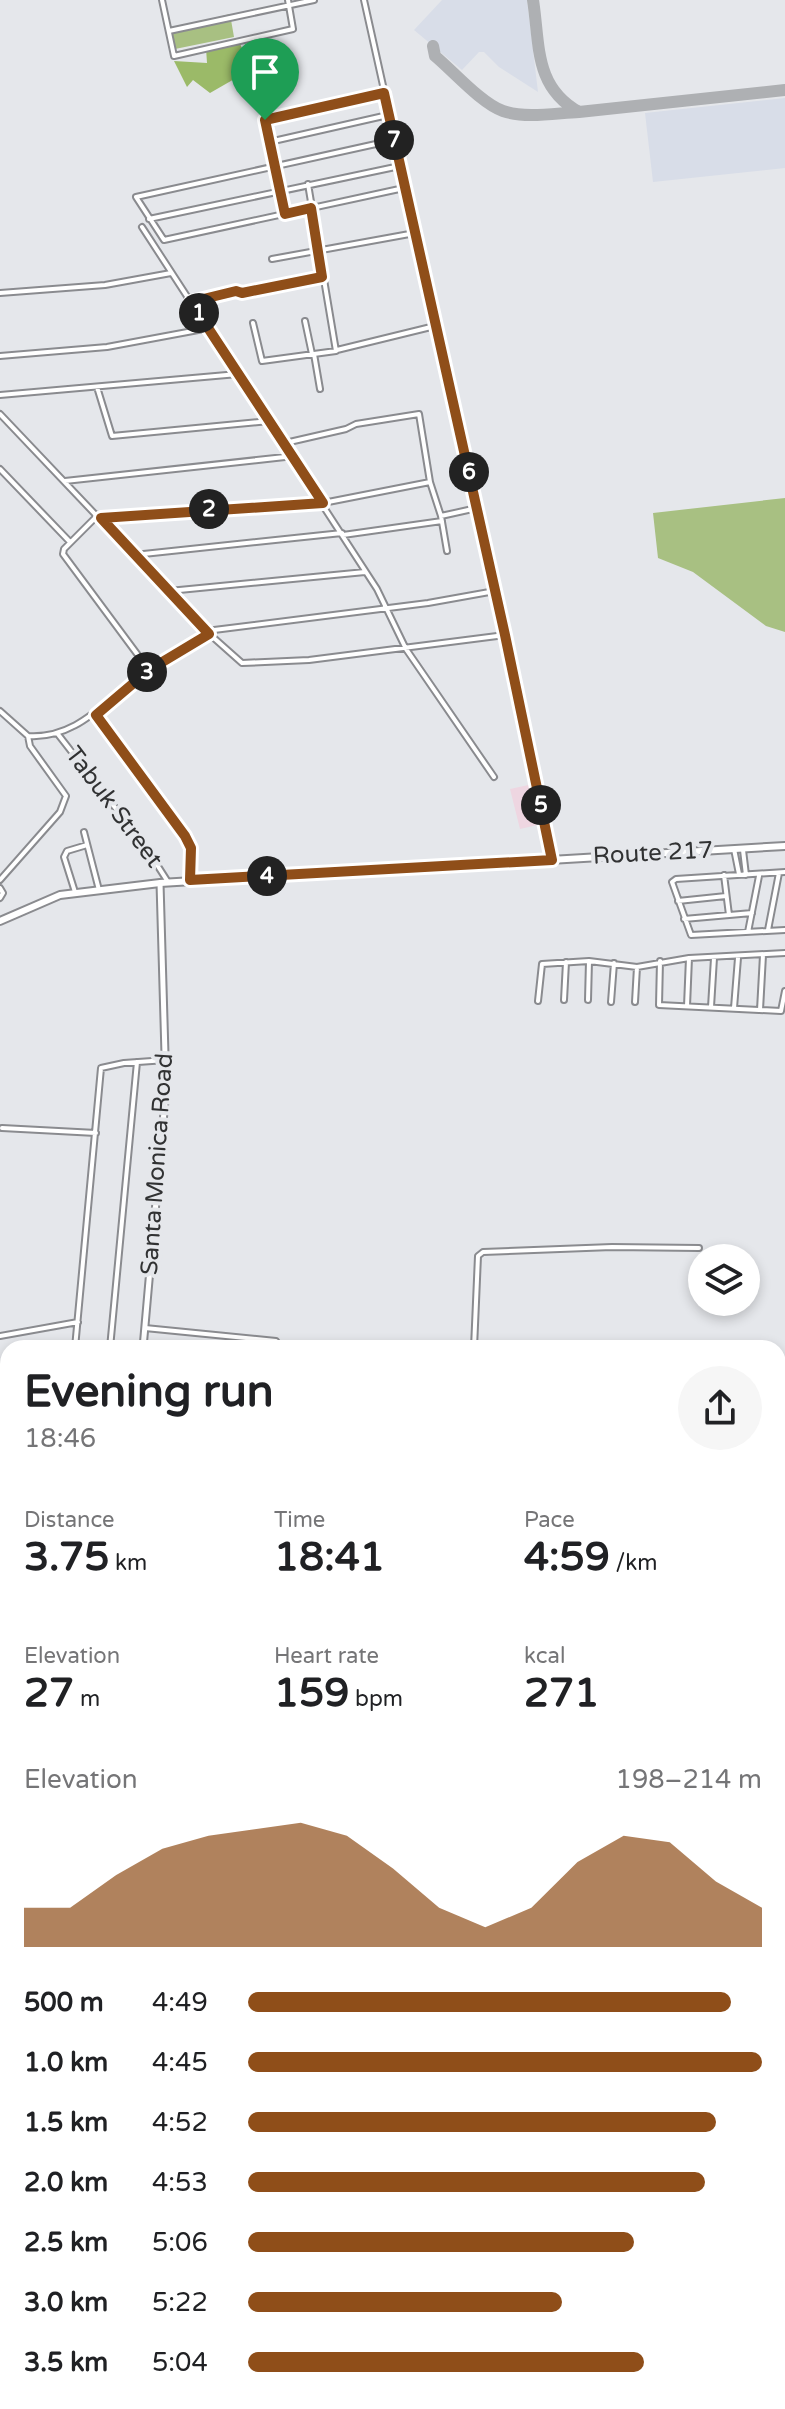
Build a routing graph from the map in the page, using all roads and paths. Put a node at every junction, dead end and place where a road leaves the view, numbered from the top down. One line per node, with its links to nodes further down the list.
1 (162, 0): 5 (street)
2 (314, 0): 4 (street)
3 (364, 0): 6 (street)
4 (288, 2): 5 (street); 5 (street)
5 (169, 31)
6 (384, 93): 7 (street); 9 (street)
7 (389, 115): 8 (street); 9 (street)
8 (394, 140): 10 (street); 11 (street)
9 (269, 142): 10 (street)
10 (274, 166): 14 (street); 17 (street)
11 (400, 166): 12 (street); 13 (street)
12 (308, 184): 14 (street); 15 (street)
13 (405, 187): 15 (street); 19 (street)
14 (279, 190): 16 (street); 17 (street)
15 (311, 208): 16 (street); 20 (street)
16 (285, 214): 17 (street)
17 (149, 219)
18 (142, 227): 22 (street)
19 (415, 233): 20 (street); 28 (street)
20 (317, 251): 21 (street); 23 (street)
21 (272, 259)
22 (171, 273): 24 (street); 25 (street)
23 (322, 277): 25 (street); 30 (street)
24 (0, 293)
25 (191, 302): 29 (street)
26 (305, 321): 31 (street)
27 (253, 323): 31 (street)
28 (435, 326): 30 (street); 45 (street)
29 (209, 328): 32 (street); 33 (street)
30 (336, 351): 31 (street)
31 (313, 354): 35 (street)
32 (0, 356)
33 (238, 374): 34 (street); 38 (street)
34 (97, 387): 36 (street); 38 (street)
35 (320, 389)
36 (0, 395)
37 (0, 414): 42 (street)
38 (271, 421): 39 (street)
39 (285, 443): 40 (street); 43 (street)
40 (294, 456): 42 (street); 44 (street)
41 (0, 469): 49 (street)
42 (65, 481): 46 (street)
43 (430, 482): 44 (street); 47 (street)
44 (323, 503): 46 (street); 48 (street)
45 (477, 508): 47 (street); 54 (street)
46 (99, 517): 49 (street); 51 (street)
47 (441, 518): 48 (street); 50 (street)
48 (343, 534): 51 (street); 52 (street)
49 (70, 542): 59 (street)
50 (447, 551)
51 (134, 555): 53 (street)
52 (365, 572): 53 (street); 55 (street)
53 (168, 591): 56 (street)
54 (495, 591): 55 (street); 57 (street)
55 (386, 608): 56 (street); 58 (street)
56 (208, 632): 58 (street); 59 (street)
57 (505, 635): 58 (street); 69 (street)
58 (406, 649): 64 (street)
59 (149, 670): 61 (street)
60 (0, 711): 63 (street)
61 (96, 715): 62 (street); 75 (street)
62 (57, 733): 63 (street); 76 (street, Tabuk Street)
63 (28, 736): 74 (street)
64 (494, 777)
65 (84, 832): 66 (street)
66 (87, 845): 78 (street); 79 (street)
67 (785, 846): 68 (main road, Route 217)
68 (738, 848): 69 (main road, Route 217); 73 (street)
69 (552, 860): 75 (main road, Route 217)
70 (782, 872): 71 (street); 87 (street)
71 (759, 874): 73 (street); 83 (street)
72 (724, 875): 73 (street); 80 (street); 82 (street)
73 (743, 875)
74 (0, 880)
75 (190, 880): 76 (main road, Route 217)
76 (164, 882): 78 (main road, Route 217); 110 (street, Santa Monica Road)
77 (0, 888): 81 (street)
78 (99, 890): 79 (main road, Route 217)
79 (75, 892): 85 (main road, Route 217)
80 (726, 896): 82 (street); 84 (street)
81 (0, 898)
82 (678, 901): 86 (street)
83 (752, 913): 84 (street); 89 (street)
84 (729, 915): 86 (street)
85 (1, 919)
86 (684, 919): 89 (street)
87 (768, 930): 88 (street); 89 (street)
88 (785, 930)
89 (748, 932)
90 (785, 953): 91 (street)
91 (763, 955): 92 (street); 109 (street)
92 (738, 957): 94 (street); 108 (street)
93 (689, 958): 94 (street); 96 (street); 106 (street)
94 (714, 958): 107 (street)
95 (589, 961): 97 (street); 98 (street); 102 (street)
96 (660, 961): 99 (street); 106 (street)
97 (566, 962): 101 (street); 103 (street)
98 (614, 963): 99 (street); 104 (street)
99 (637, 967): 105 (street)
100 (785, 991): 109 (street)
101 (564, 1000)
102 (588, 1000)
103 (538, 1001)
104 (611, 1002)
105 (635, 1002)
106 (687, 1006): 107 (street)
107 (711, 1007): 108 (street)
108 (734, 1008): 109 (street)
109 (760, 1010)
110 (166, 1060): 111 (street); 116 (street, Santa Monica Road)
111 (137, 1062): 113 (street); 119 (street)
112 (2, 1128): 113 (street)
113 (96, 1133): 115 (street)
114 (688, 1248): 122 (street)
115 (78, 1322): 117 (street); 118 (street)
116 (145, 1328): 120 (street, Santa Monica Road); 121 (street)
117 (0, 1336)
118 (76, 1340)
119 (111, 1340)
120 (144, 1340)
121 (266, 1340)
122 (474, 1340)

